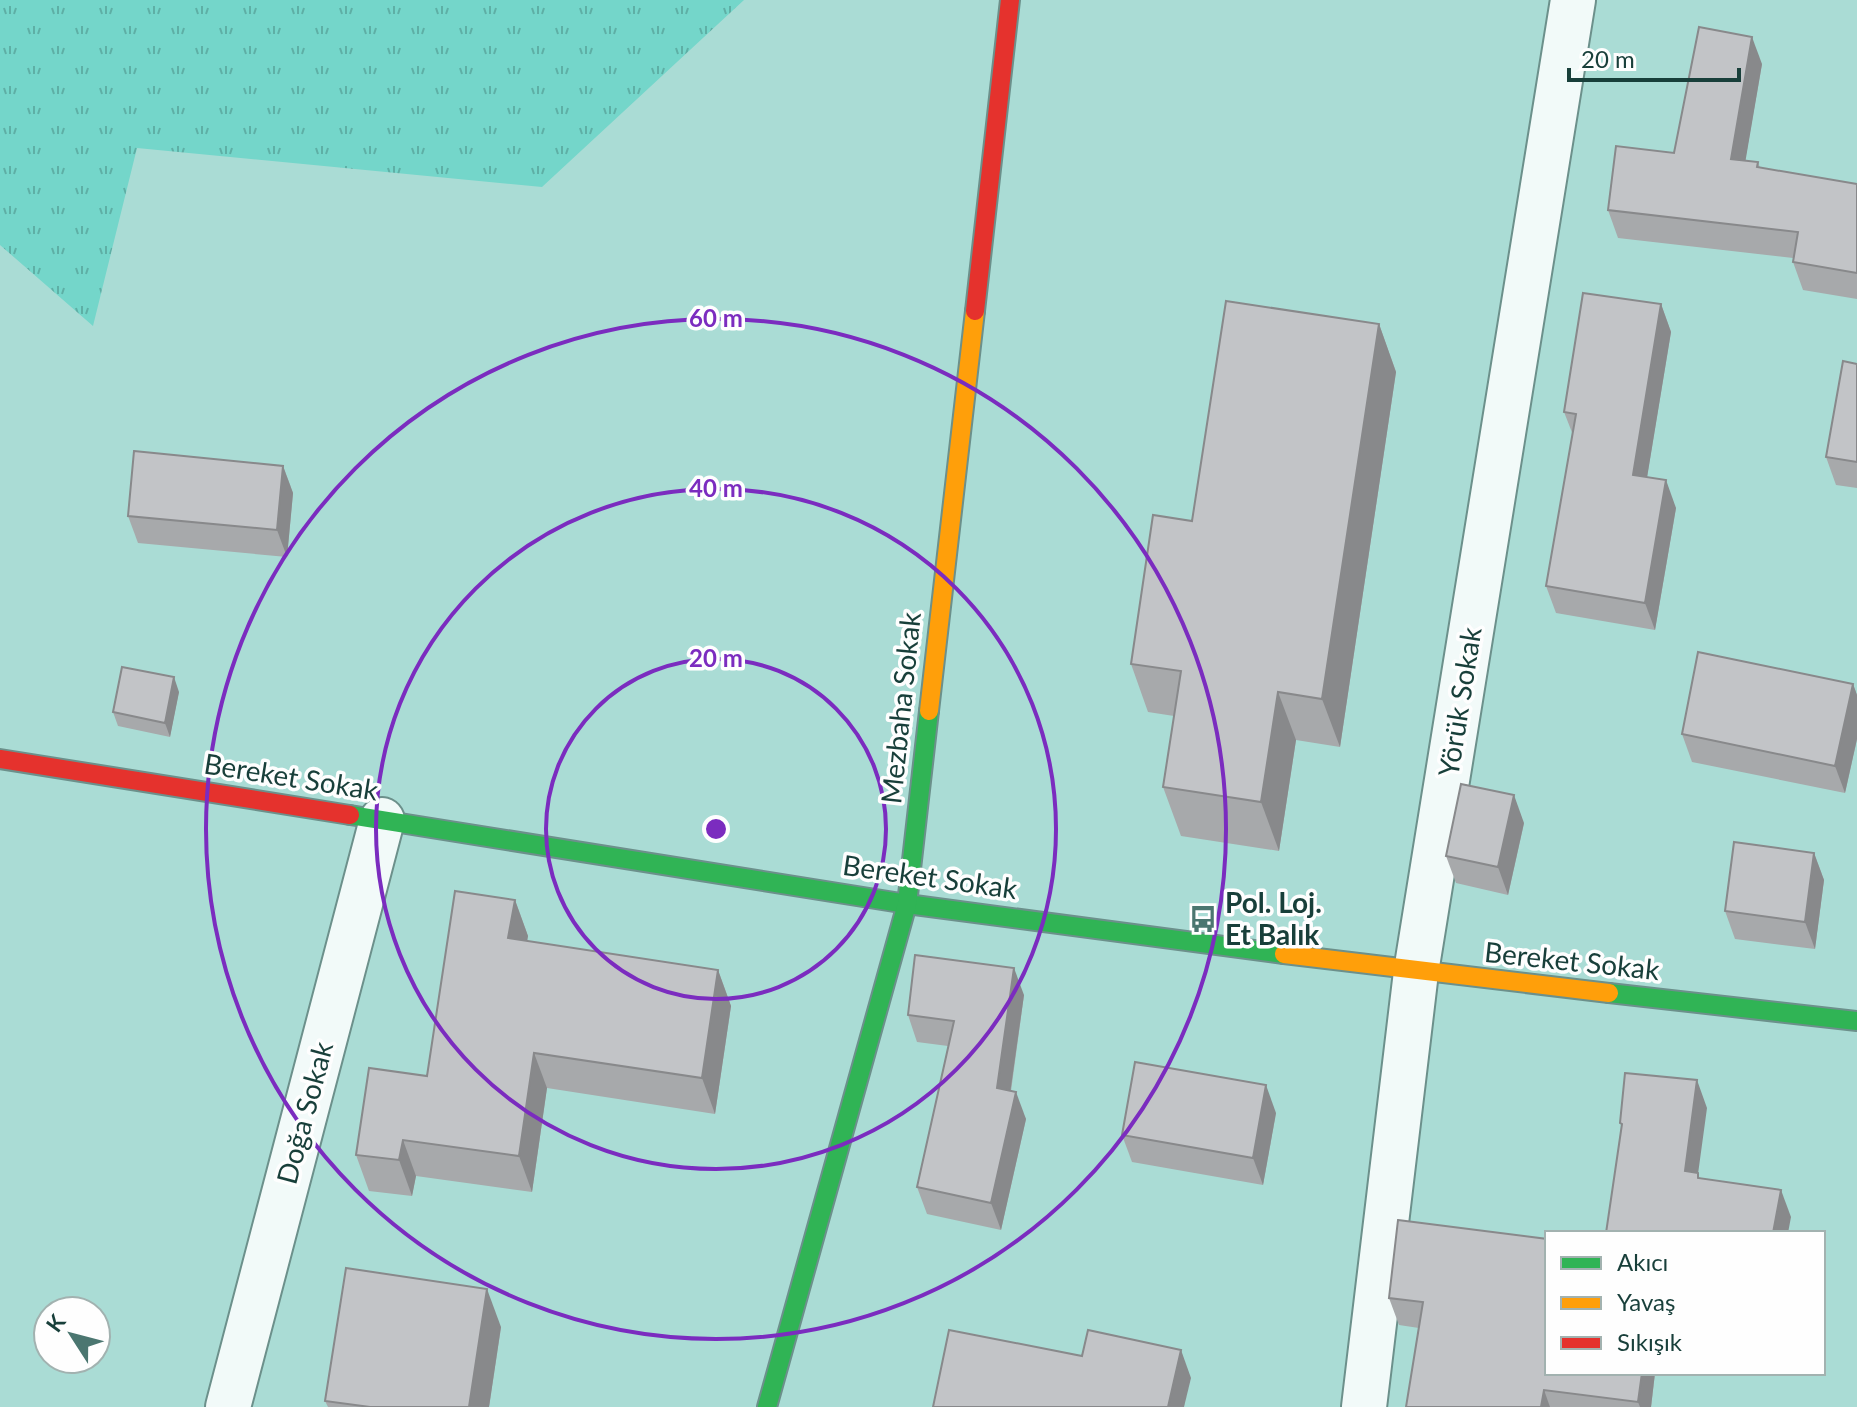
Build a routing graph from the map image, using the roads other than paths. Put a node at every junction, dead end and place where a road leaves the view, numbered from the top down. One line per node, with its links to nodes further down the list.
1 (1010, 0): 5 (street, Mezbaha Sokak)
2 (1573, 0): 6 (street, Yörük Sokak)
3 (0, 759): 4 (street, Bereket Sokak)
4 (382, 820): 5 (street, Bereket Sokak); 8 (street, Doğa Sokak)
5 (907, 904): 6 (street, Bereket Sokak); 9 (street, Mezbaha Sokak)
6 (1416, 972): 7 (street, Bereket Sokak); 10 (street, Yörük Sokak)
7 (1857, 1021)
8 (228, 1407)
9 (767, 1407)
10 (1364, 1407)

